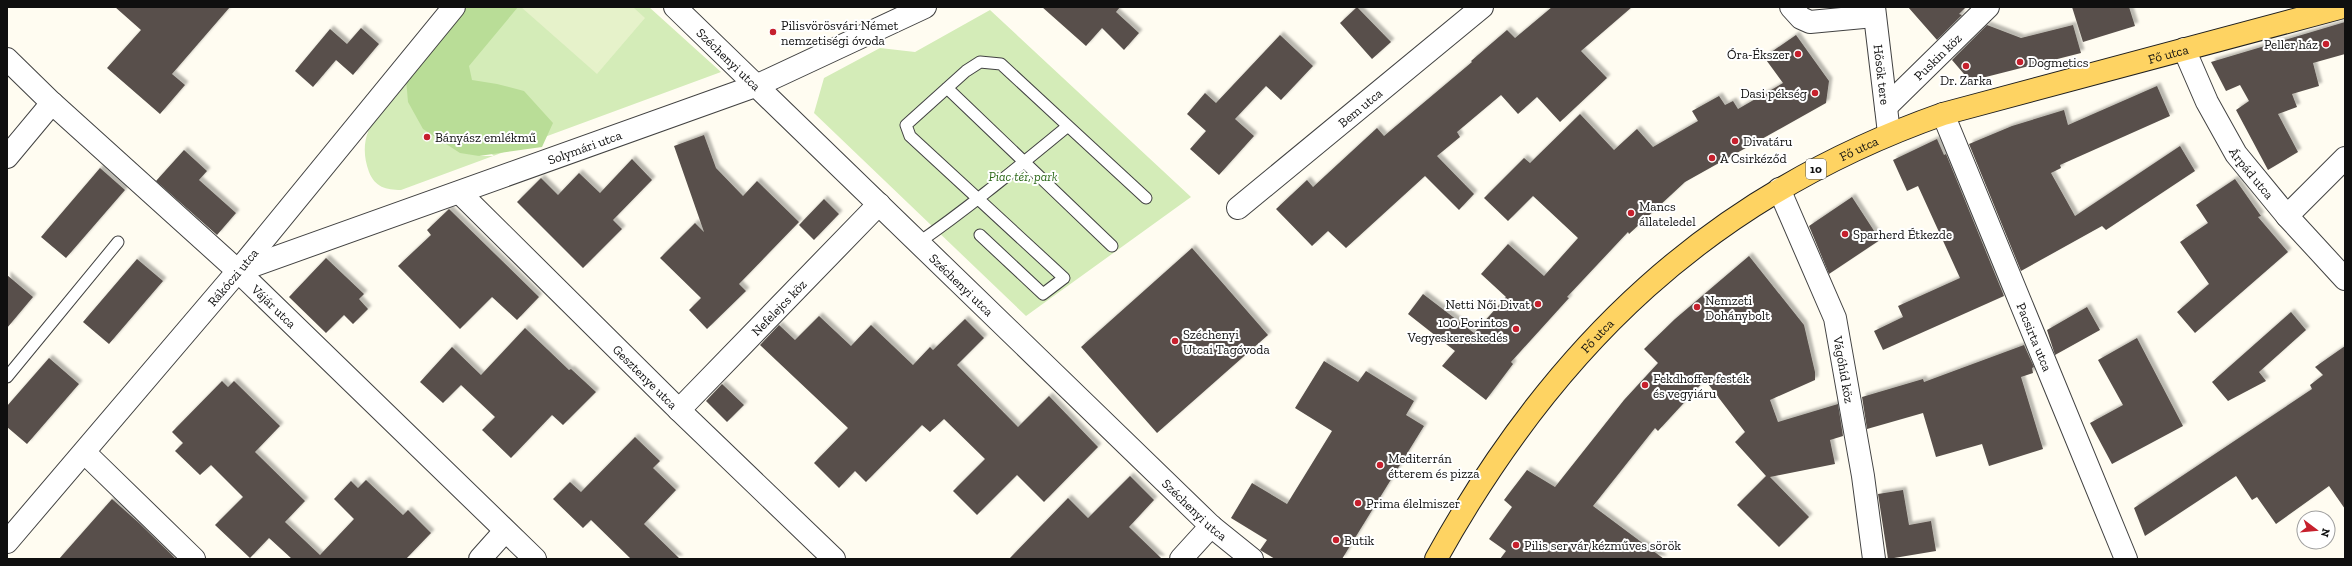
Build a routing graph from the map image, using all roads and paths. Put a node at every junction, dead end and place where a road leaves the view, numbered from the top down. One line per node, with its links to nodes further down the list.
1 (454, 7): 32 (street, Rákóczi utca)
2 (675, 7): 11 (street, Széchenyi utca)
3 (924, 7): 11 (street, Solymári utca)
4 (1482, 7): 26 (street, Bem utca)
5 (1791, 7): 8 (street, Hősök tere)
6 (1988, 7): 14 (street, Puskin köz)
7 (2343, 7): 9 (main road, Fő utca / 10)
8 (1874, 11): 14 (street, Hősök tere)
9 (2184, 49): 15 (main road, Fő utca / 10); 27 (street, Árpád utca)
10 (7, 59): 13 (street, Vájár utca)
11 (758, 85): 22 (street, Solymári utca); 25 (street, Széchenyi utca)
12 (947, 88): 16 (lane); 20 (lane); 24 (lane)
13 (52, 103): 18 (street); 32 (street, Vájár utca)
14 (1886, 107): 17 (street, Hősök tere)
15 (1943, 114): 17 (main road, Fő utca / 10); 48 (street, Pacsirta utca)
16 (1068, 126): 20 (lane); 23 (lane)
17 (1889, 133): 21 (main road, Fő utca / 10)
18 (7, 157)
19 (2345, 158): 27 (street)
20 (1023, 163): 24 (lane); 31 (lane)
21 (1779, 189): 46 (main road, Fő utca / 10); 47 (street, Vágóhíd köz)
22 (460, 193): 32 (street, Solymári utca); 35 (street, Gesztenye utca)
23 (1146, 198)
24 (978, 199): 28 (lane); 30 (lane)
25 (879, 204): 30 (street, Széchenyi utca); 35 (street, Nefelejcs köz)
26 (1238, 208)
27 (2287, 216): 33 (street, Árpád utca)
28 (980, 235)
29 (118, 242): 34 (lane)
30 (918, 243): 37 (street, Széchenyi utca)
31 (1112, 246)
32 (238, 271): 36 (street, Rákóczi utca); 38 (street, Vájár utca)
33 (2345, 279)
34 (7, 377)
35 (679, 410): 43 (street, Gesztenye utca)
36 (85, 453): 39 (street, Rákóczi utca); 40 (street)
37 (1211, 526): 44 (street); 45 (street, Széchenyi utca)
38 (506, 531): 41 (street); 42 (street, Vájár utca)
39 (7, 542)
40 (194, 559)
41 (480, 559)
42 (535, 559)
43 (834, 559)
44 (1180, 559)
45 (1252, 559)
46 (1436, 559)
47 (1874, 559)
48 (2126, 559)

